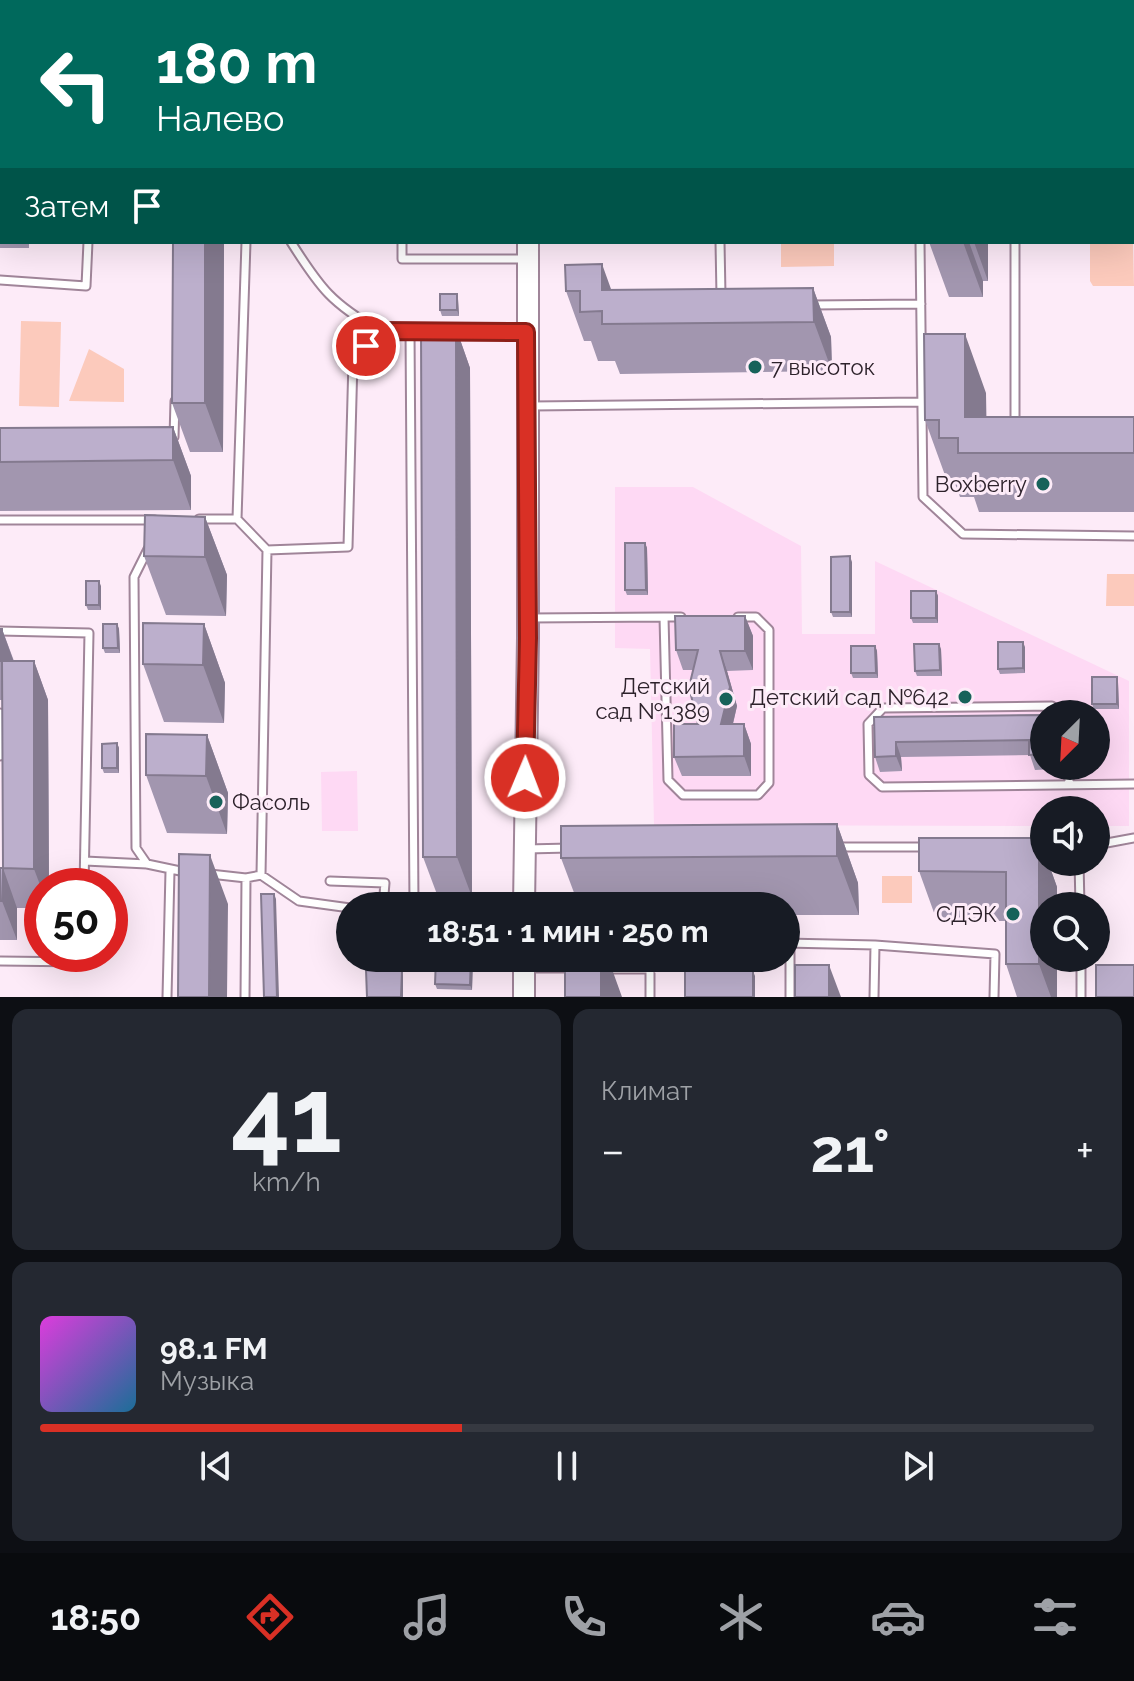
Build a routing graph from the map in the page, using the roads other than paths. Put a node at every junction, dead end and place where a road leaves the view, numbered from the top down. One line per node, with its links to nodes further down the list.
1 (88, 244): 9 (lane)
2 (246, 244): 22 (lane)
3 (292, 244): 13 (lane)
4 (402, 244): 8 (lane)
5 (720, 244): 11 (lane)
6 (920, 244): 10 (lane)
7 (1015, 244): 19 (lane)
8 (528, 250): 15 (main road)
9 (0, 280)
10 (921, 304): 12 (lane); 17 (lane)
11 (721, 305)
12 (798, 305)
13 (380, 331): 14 (lane); 27 (lane)
14 (410, 331): 15 (lane); 57 (lane)
15 (526, 332): 18 (main road)
16 (175, 398): 20 (lane)
17 (921, 402): 18 (lane); 25 (lane)
18 (526, 406): 31 (main road)
19 (1015, 430)
20 (174, 445)
21 (192, 519): 22 (lane)
22 (237, 519): 27 (lane)
23 (0, 520): 24 (lane)
24 (157, 531)
25 (1134, 536)
26 (151, 543): 33 (lane)
27 (267, 550): 53 (lane)
28 (664, 617): 29 (lane); 30 (lane); 31 (lane)
29 (694, 617)
30 (725, 617)
31 (528, 618): 48 (main road)
32 (0, 631): 49 (lane)
33 (133, 647): 34 (lane); 38 (lane)
34 (148, 647)
35 (1030, 706): 42 (lane)
36 (0, 713): 37 (lane)
37 (0, 756)
38 (136, 765): 39 (lane); 50 (lane)
39 (152, 766)
40 (1069, 780): 42 (lane)
41 (1134, 784): 42 (lane)
42 (1069, 785)
43 (1134, 838): 44 (lane)
44 (1110, 842)
45 (835, 847): 46 (lane)
46 (938, 847)
47 (574, 848): 48 (lane)
48 (524, 849): 58 (main road)
49 (85, 861): 50 (lane); 51 (lane)
50 (147, 864): 52 (lane)
51 (85, 868)
52 (170, 871): 54 (lane); 68 (lane)
53 (261, 875): 54 (lane); 59 (lane)
54 (246, 878): 69 (lane)
55 (330, 881): 56 (lane)
56 (384, 892)
57 (414, 892)
58 (524, 892)
59 (336, 906)
60 (800, 943): 61 (lane)
61 (875, 945): 73 (lane); 74 (lane)
62 (0, 961): 63 (lane)
63 (24, 961)
64 (524, 972): 70 (main road)
65 (650, 972): 71 (lane)
66 (789, 972): 72 (lane)
67 (1081, 972): 75 (lane)
68 (167, 997)
69 (245, 997)
70 (524, 997)
71 (650, 997)
72 (790, 997)
73 (874, 997)
74 (994, 997)
75 (1081, 997)

